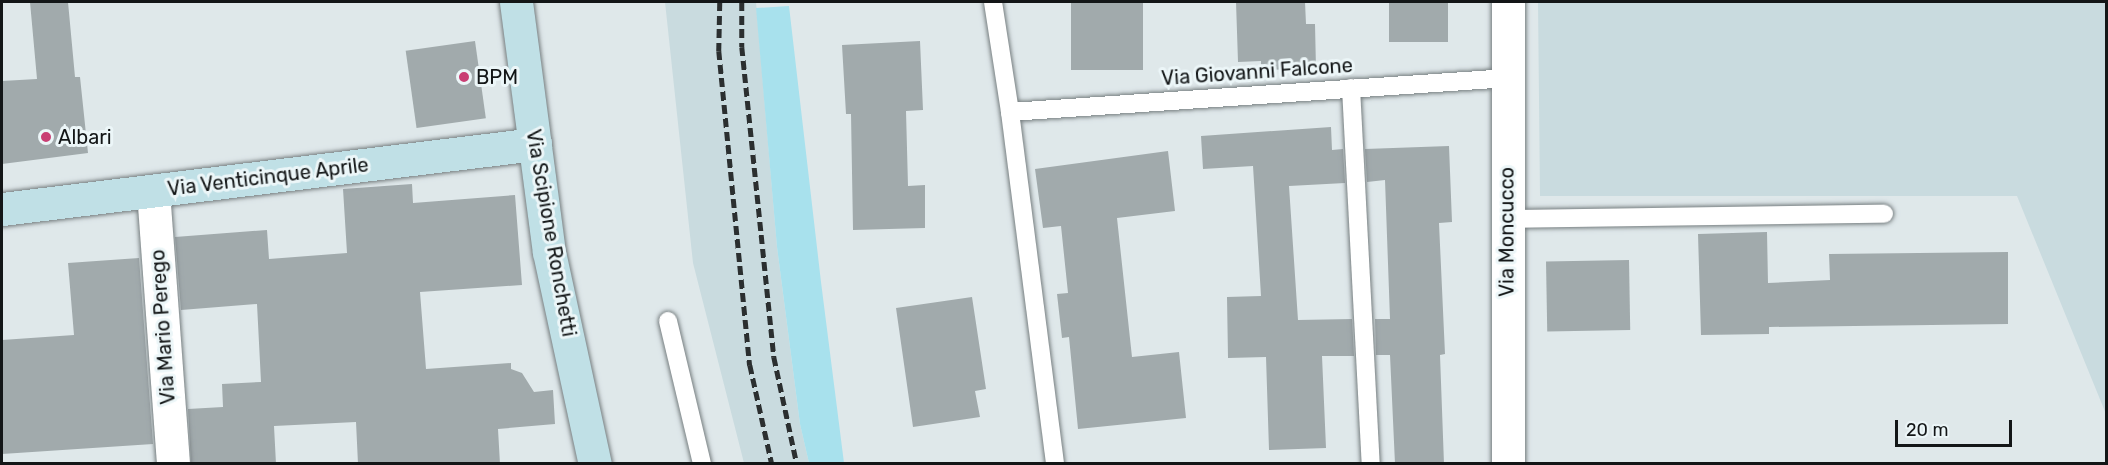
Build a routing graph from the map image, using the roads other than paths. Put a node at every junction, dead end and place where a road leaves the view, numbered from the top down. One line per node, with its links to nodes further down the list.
1 (516, 2): 7 (main road, Via Scipione Ronchetti)
2 (993, 2): 6 (lane)
3 (1508, 2): 4 (street, Via Moncucco)
4 (1507, 78): 5 (lane, Via Giovanni Falcone); 11 (street, Via Moncucco)
5 (1351, 88): 6 (lane, Via Giovanni Falcone); 17 (lane)
6 (1010, 112): 16 (lane)
7 (535, 144): 8 (main road, Via Venticinque Aprile); 14 (main road, Via Scipione Ronchetti)
8 (153, 191): 9 (main road, Via Venticinque Aprile); 13 (street, Via Mario Perego)
9 (2, 209)
10 (1884, 214): 11 (lane)
11 (1507, 219): 18 (street, Via Moncucco)
12 (668, 321): 15 (lane)
13 (173, 463)
14 (595, 464)
15 (702, 464)
16 (1055, 464)
17 (1371, 464)
18 (1508, 464)

